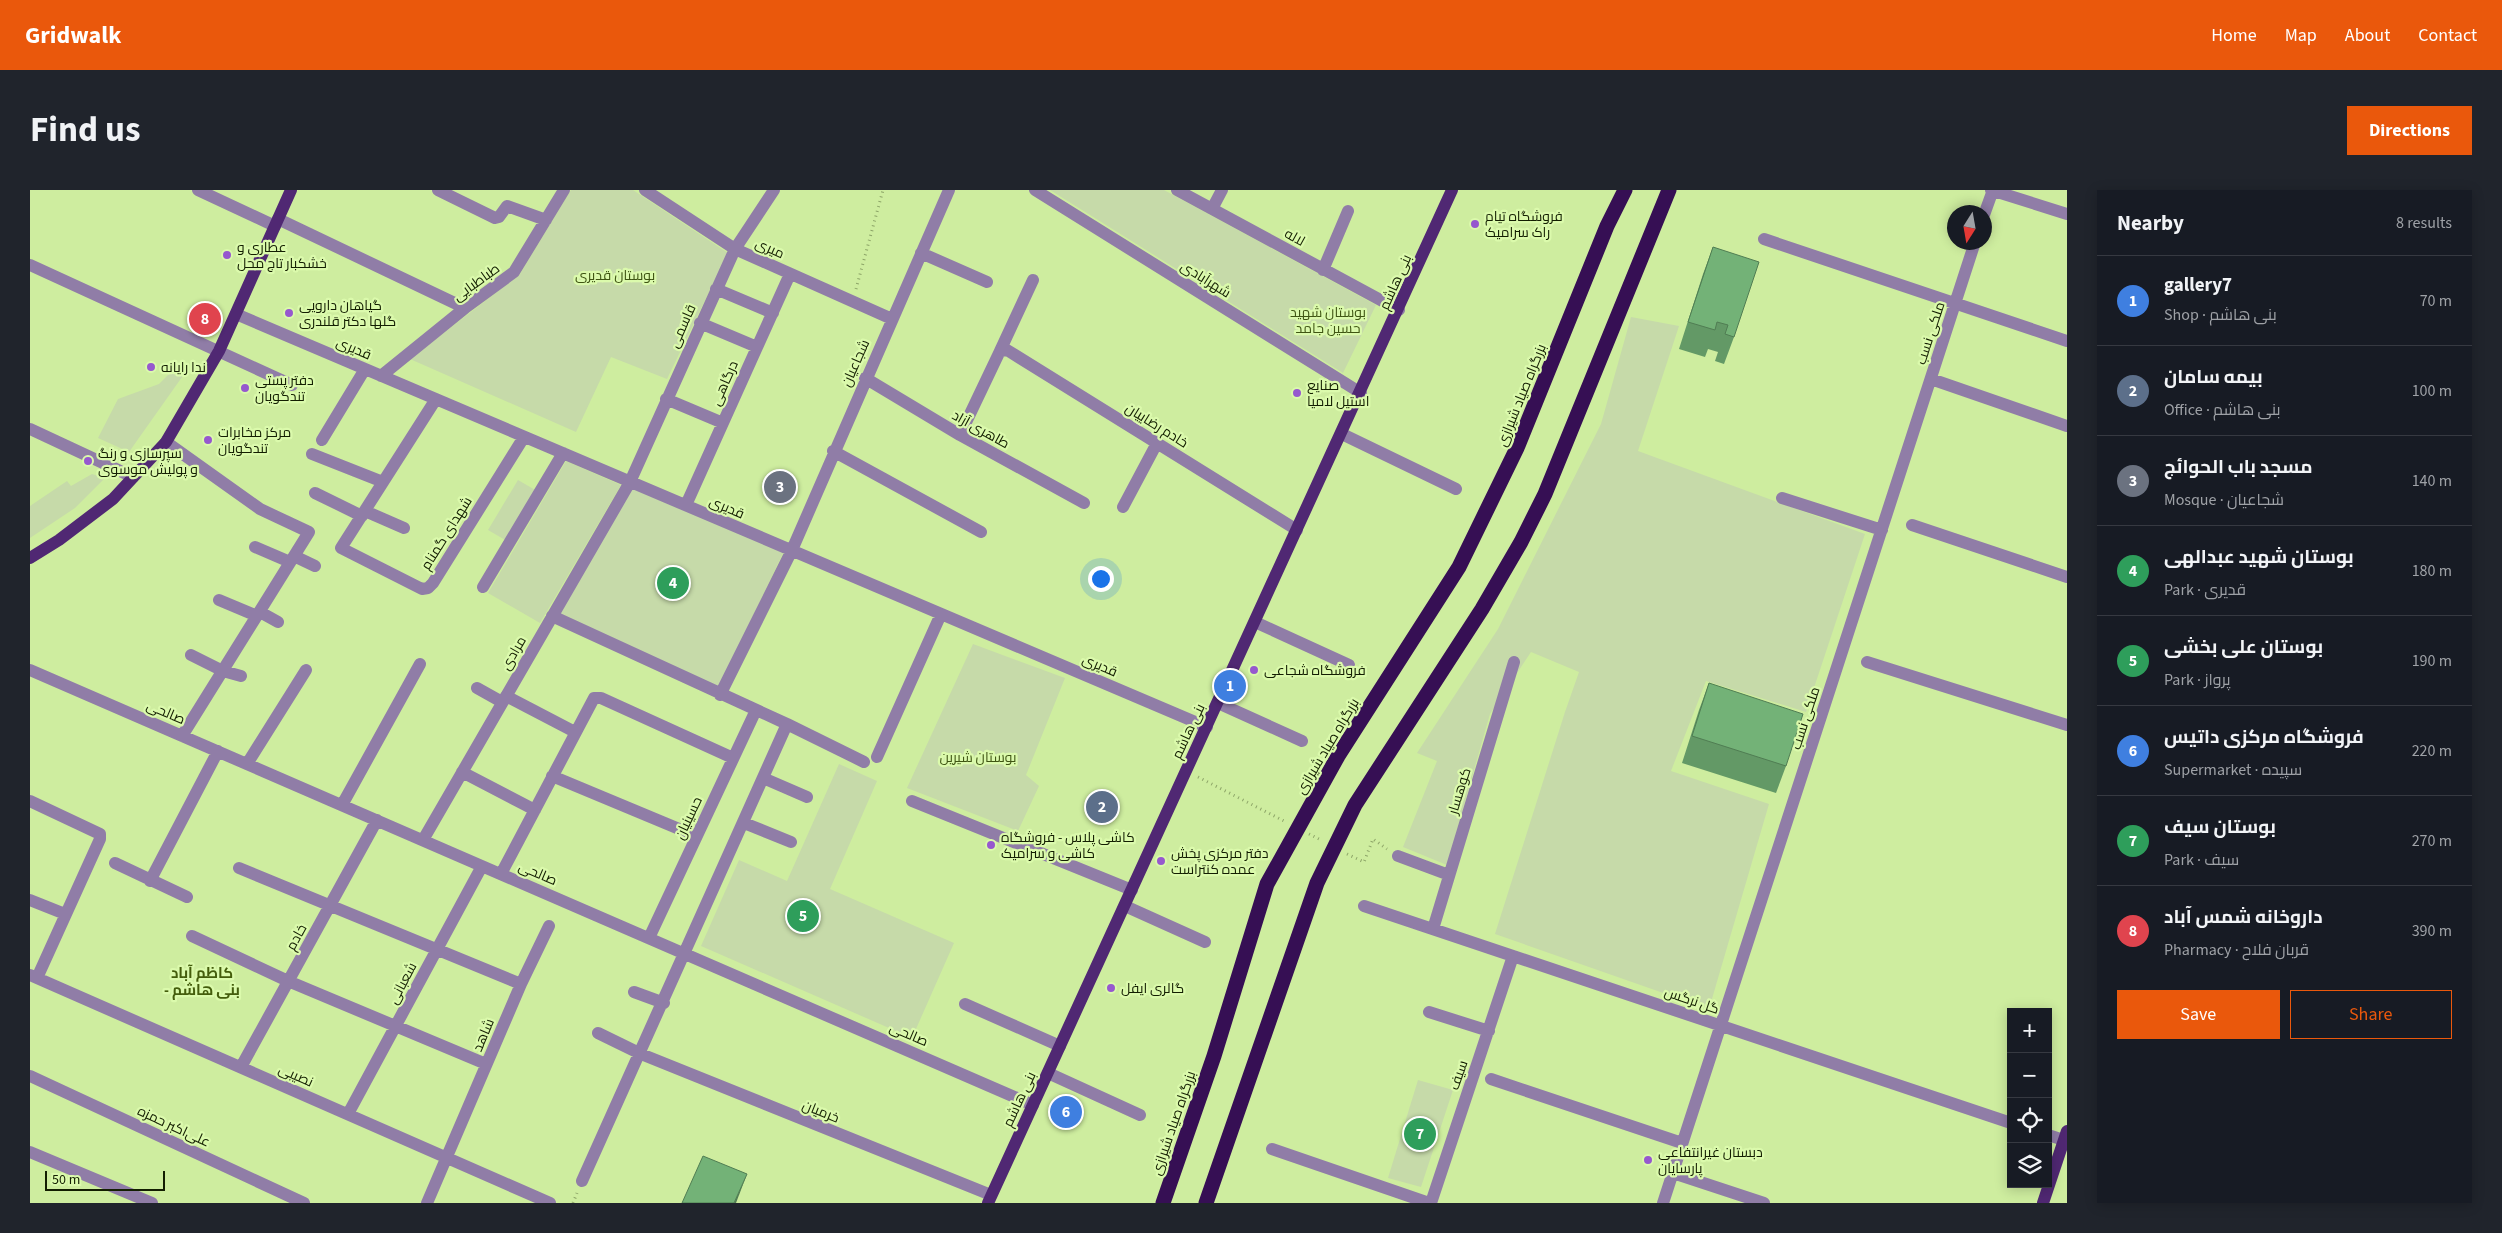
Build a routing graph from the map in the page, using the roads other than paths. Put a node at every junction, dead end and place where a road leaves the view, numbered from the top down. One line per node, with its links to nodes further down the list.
1 (198, 190): 20 (street)
2 (291, 190): 20 (main road)
3 (438, 190): 19 (street)
4 (564, 190): 19 (street, طباطبایی)
5 (645, 190): 22 (street, میری)
6 (774, 190): 22 (street, قاسمی)
7 (949, 190): 24 (street, شجاعیان)
8 (1035, 190): 47 (street, شهرآبادی)
9 (1177, 190): 16 (street, لاله)
10 (1222, 190): 16 (street)
11 (1452, 190): 33 (main road, بنی هاشم)
12 (1625, 190): 185 (highway, بزرگراه صیاد شیرازی)
13 (1669, 190): 186 (highway)
14 (1992, 190): 15 (street); 18 (street)
15 (1987, 205)
16 (1212, 209): 26 (street, لاله)
17 (1348, 211): 26 (street)
18 (2067, 214)
19 (546, 220): 32 (street, طباطبایی)
20 (277, 222): 32 (street); 35 (main road)
21 (1764, 239): 31 (street)
22 (735, 249): 27 (street, میری); 30 (street, قاسمی)
23 (1973, 250): 31 (street, ملکی نسب)
24 (921, 252): 29 (street); 36 (street, شجاعیان)
25 (30, 265): 40 (street)
26 (1323, 270): 33 (street, لاله)
27 (790, 274): 34 (street, درگاهی); 36 (street, میری)
28 (1033, 280): 41 (street)
29 (987, 282)
30 (716, 288): 34 (street); 37 (street, قاسمی)
31 (1956, 304): 38 (street); 45 (street, ملکی نسب)
32 (465, 308): 43 (street, طباطبایی)
33 (1399, 310): 47 (main road, بنی هاشم)
34 (773, 313): 39 (street, درگاهی)
35 (236, 314): 40 (main road); 42 (street, قدیری)
36 (892, 319): 44 (street, شجاعیان)
37 (700, 322): 39 (street); 48 (street, قاسمی)
38 (2067, 341)
39 (757, 347): 50 (street, درگاهی)
40 (219, 351): 46 (street); 57 (main road)
41 (1000, 351): 54 (street); 58 (street, خادم رضاییان)
42 (365, 369): 43 (street, قدیری); 56 (street)
43 (381, 376): 49 (street, قدیری)
44 (865, 378): 54 (street, طاهری آزاد); 59 (street, شجاعیان)
45 (1931, 379): 51 (street); 75 (street, ملکی نسب)
46 (292, 385)
47 (1360, 393): 53 (main road, بنی هاشم)
48 (666, 399): 50 (street); 64 (street, قاسمی)
49 (436, 400): 55 (street, قدیری); 63 (street)
50 (723, 423): 69 (street, درگاهی)
51 (2067, 426)
52 (30, 429): 62 (street)
53 (1342, 434): 65 (street); 74 (main road, بنی هاشم)
54 (960, 435): 68 (street, طاهری آزاد)
55 (524, 437): 60 (street, قدیری); 71 (street, شهدای گمنام)
56 (322, 440)
57 (166, 442): 62 (main road); 80 (street)
58 (1158, 443): 70 (street); 74 (street, خادم رضاییان)
59 (833, 451): 76 (street); 78 (street, شجاعیان)
60 (563, 453): 64 (street, قدیری); 83 (street)
61 (312, 454): 63 (street)
62 (133, 477): 79 (main road)
63 (383, 482): 71 (street)
64 (630, 482): 69 (street, قدیری); 87 (street, مرادی)
65 (1456, 489)
66 (315, 493): 71 (street)
67 (1782, 498): 75 (street)
68 (1084, 503)
69 (686, 505): 78 (street, قدیری)
70 (1123, 507)
71 (363, 513): 73 (street)
72 (1912, 524): 82 (street)
73 (404, 528)
74 (1297, 530): 89 (main road, بنی هاشم)
75 (1882, 530): 158 (street, ملکی نسب)
76 (981, 532)
77 (255, 547): 80 (street)
78 (792, 550): 86 (street, قدیری); 100 (street, شجاعیان)
79 (30, 558)
80 (292, 559): 81 (street); 85 (street)
81 (315, 566)
82 (2067, 577)
83 (483, 587)
84 (219, 600): 85 (street)
85 (258, 614): 88 (street); 97 (street)
86 (941, 614): 106 (street, قدیری); 111 (street)
87 (552, 616): 100 (street); 101 (street, مرادی)
88 (278, 622)
89 (1255, 622): 94 (street); 102 (main road, بنی هاشم)
90 (191, 655): 97 (street)
91 (1514, 662): 133 (street, کوهسار)
92 (1867, 662): 105 (street)
93 (420, 664): 121 (street)
94 (1349, 665)
95 (30, 670): 108 (street, صالحی)
96 (306, 670): 114 (street)
97 (223, 671): 98 (street); 108 (street)
98 (240, 676)
99 (477, 688): 101 (street)
100 (720, 695): 103 (street)
101 (504, 699): 107 (street); 115 (street, مرادی)
102 (1218, 702): 106 (main road, بنی هاشم); 109 (street)
103 (756, 710): 104 (street); 112 (street, حسینیان)
104 (787, 724): 113 (street); 117 (street)
105 (2067, 725)
106 (1207, 727): 135 (main road, بنی هاشم)
107 (575, 732): 112 (street); 116 (street)
108 (182, 736): 110 (street, صالحی)
109 (1302, 742)
110 (218, 751): 114 (street, صالحی); 134 (street)
111 (877, 757)
112 (733, 758): 125 (street, حسینیان)
113 (864, 762)
114 (247, 764): 121 (street, صالحی)
115 (462, 772): 122 (street); 126 (street, مرادی)
116 (552, 776): 122 (street); 125 (street)
117 (764, 778): 118 (street); 124 (street)
118 (807, 797)
119 (912, 800): 135 (street)
120 (30, 801): 141 (street)
121 (342, 805): 123 (street, صالحی)
122 (534, 810): 132 (street)
123 (377, 820): 126 (street, صالحی); 138 (street, خادم)
124 (744, 823): 127 (street); 148 (street)
125 (696, 836): 145 (street, حسینیان)
126 (422, 840): 130 (street, صالحی)
127 (791, 842)
128 (1398, 856): 133 (street)
129 (115, 863): 134 (street)
130 (482, 866): 132 (street, صالحی); 147 (street, شعبانی)
131 (239, 868): 138 (street)
132 (501, 874): 145 (street, صالحی)
133 (1449, 875): 143 (street, کوهسار)
134 (150, 881): 136 (street)
135 (1132, 890): 139 (main road, بنی هاشم)
136 (187, 897)
137 (30, 900): 141 (street)
138 (331, 905): 147 (street); 151 (street, خادم)
139 (1125, 906): 146 (street); 161 (main road, بنی هاشم)
140 (1364, 906): 143 (street, گل نرگس)
141 (65, 914): 150 (street)
142 (549, 926): 152 (street, شاهد)
143 (1433, 929): 149 (street, گل نرگس)
144 (192, 936): 151 (street)
145 (649, 938): 148 (street, صالحی)
146 (1204, 942)
147 (437, 950): 152 (street); 157 (street, شعبانی)
148 (686, 954): 154 (street); 168 (street, صالحی)
149 (1514, 956): 158 (street, گل نرگس); 159 (street, سیف)
150 (33, 976): 164 (street, نصیبی)
151 (288, 981): 157 (street); 164 (street, خادم)
152 (521, 984): 163 (street, شاهد)
153 (634, 992): 154 (street)
154 (664, 1003): 162 (street)
155 (965, 1004): 161 (street)
156 (1429, 1012): 159 (street)
157 (396, 1026): 163 (street); 169 (street, شعبانی)
158 (1722, 1026): 171 (street, گل نرگس); 174 (street, ملکی نسب)
159 (1488, 1031): 187 (street, سیف)
160 (598, 1033): 162 (street, خرمیان)
161 (1060, 1046): 165 (main road, بنی هاشم)
162 (640, 1054): 179 (street); 180 (street, خرمیان)
163 (486, 1064): 177 (street, شاهد)
164 (241, 1067): 169 (street, نصیبی)
165 (1048, 1073): 168 (main road, بنی هاشم); 170 (street)
166 (30, 1076): 182 (street, علی‌اکبر حمزه)
167 (1492, 1079): 174 (street)
168 (1033, 1104): 180 (main road, بنی هاشم)
169 (348, 1114): 177 (street, نصیبی)
170 (1140, 1115)
171 (2007, 1122)
172 (2052, 1136): 173 (street)
173 (2066, 1138): 190 (main road)
174 (1682, 1143): 178 (street, ملکی نسب)
175 (1272, 1149): 187 (street)
176 (30, 1152): 181 (street)
177 (446, 1157): 183 (street, شاهد); 184 (street, نصیبی)
178 (1673, 1173): 188 (street, ملکی نسب); 189 (street)
179 (582, 1181)
180 (989, 1199)
181 (152, 1203)
182 (304, 1203)
183 (427, 1203)
184 (550, 1203)
185 (1163, 1203)
186 (1206, 1203)
187 (1430, 1203)
188 (1662, 1203)
189 (1764, 1203)
190 (2043, 1203)

